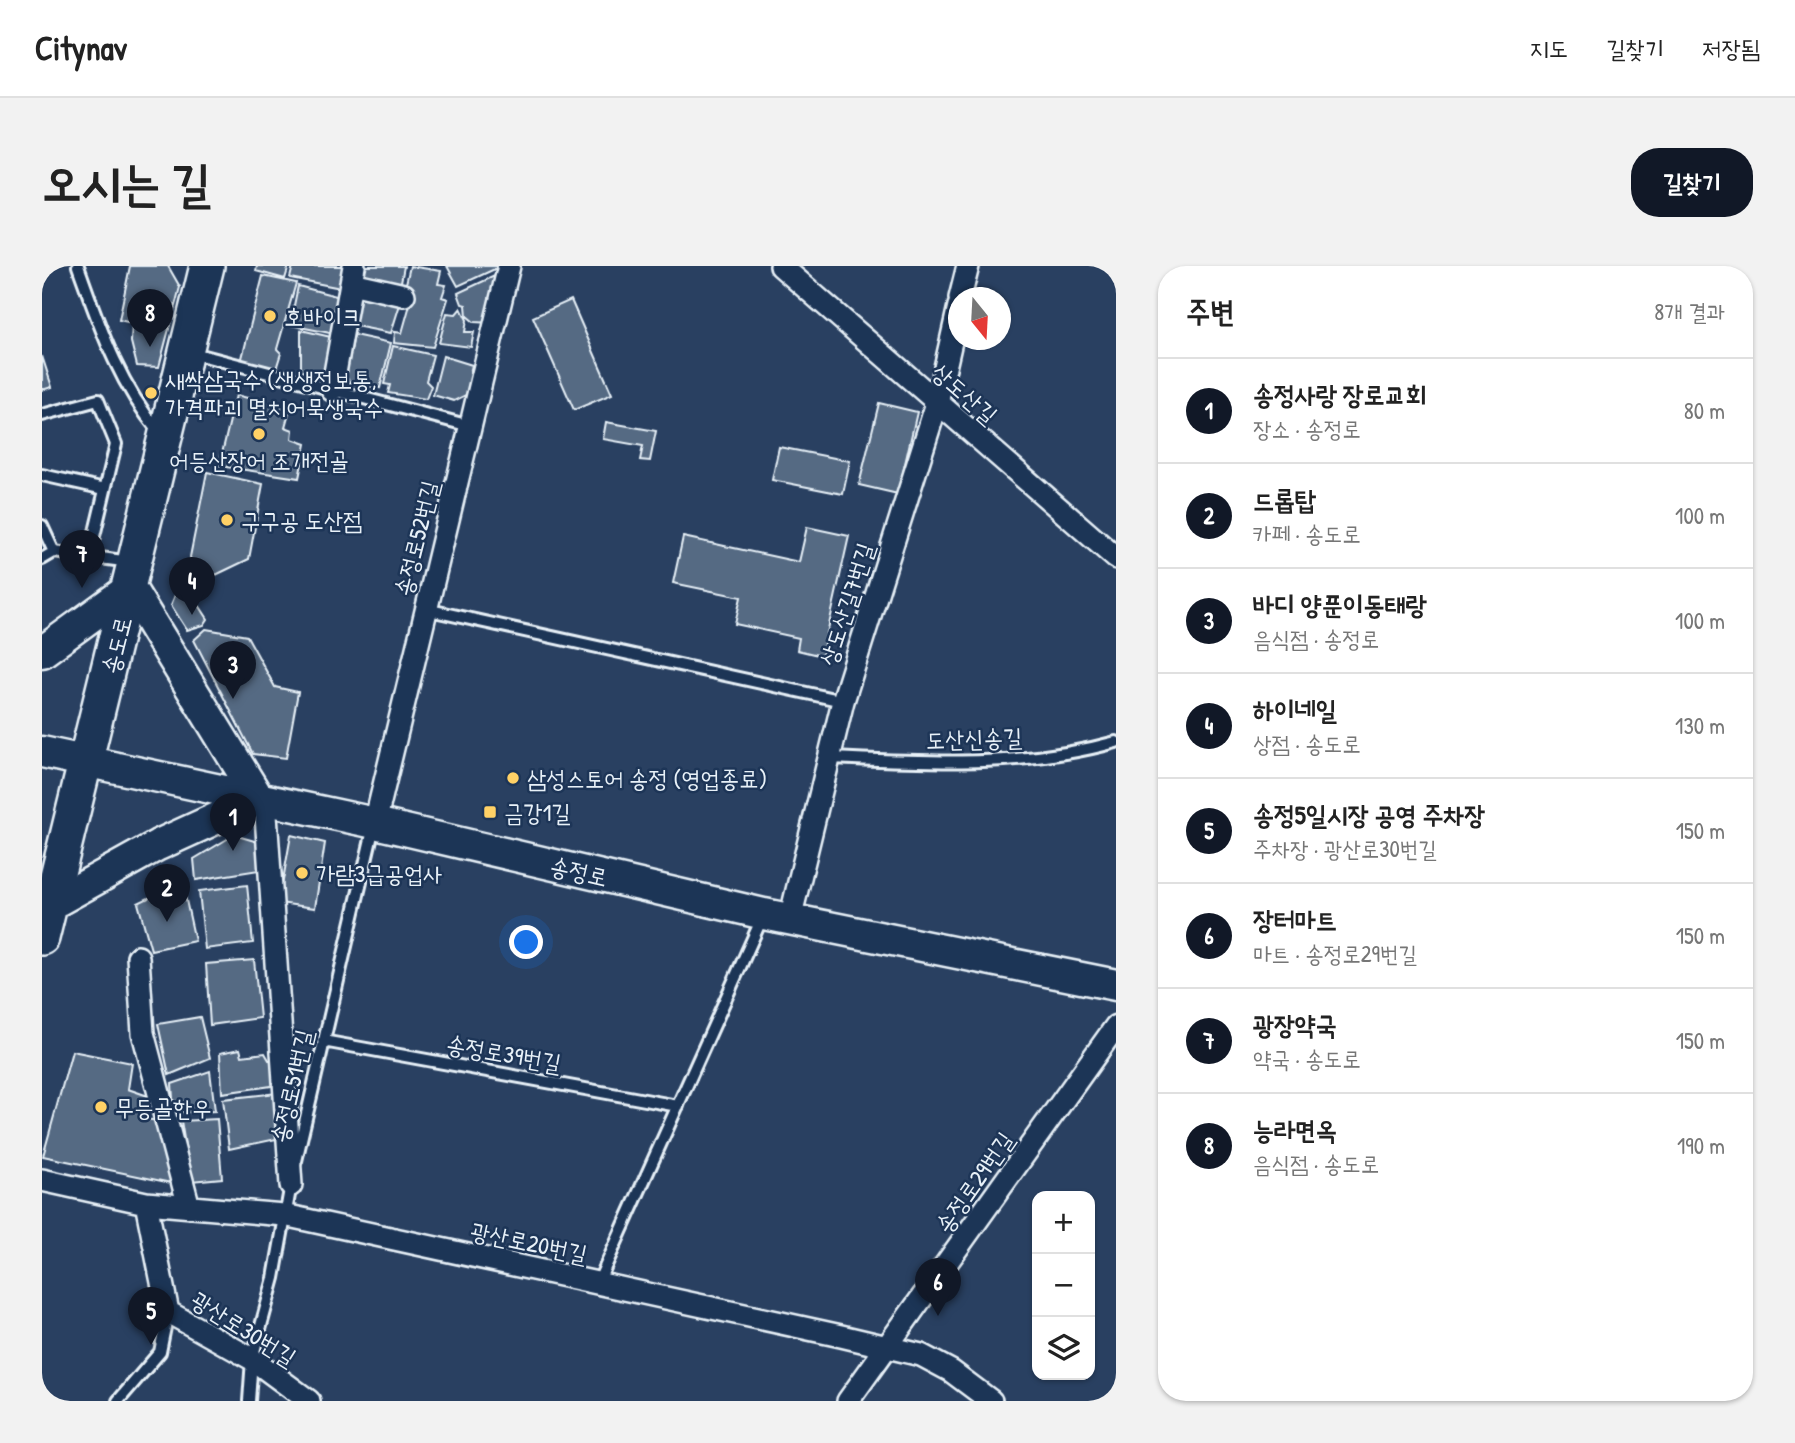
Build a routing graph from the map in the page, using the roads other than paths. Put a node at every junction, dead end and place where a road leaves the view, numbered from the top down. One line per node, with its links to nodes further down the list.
1 (78, 266): 15 (lane)
2 (207, 266): 10 (main road, 송도로)
3 (781, 266): 12 (street, 상도산길)
4 (968, 266): 7 (street)
5 (509, 267): 14 (street, 송정로52번길)
6 (352, 274): 8 (street); 11 (street)
7 (963, 287)
8 (404, 295)
9 (948, 350): 12 (street, 상도산길7번길)
10 (186, 351): 11 (lane); 15 (main road, 송도로)
11 (332, 390): 14 (lane)
12 (937, 403): 21 (street, 상도산길); 26 (street, 상도산길7번길)
13 (42, 415): 17 (lane)
14 (470, 426): 24 (street, 송정로52번길)
15 (166, 439): 23 (main road, 송도로)
16 (42, 475): 17 (lane)
17 (105, 489): 20 (lane)
18 (42, 526): 19 (lane)
19 (54, 552): 20 (lane); 22 (lane)
20 (89, 556): 23 (lane)
21 (1116, 558)
22 (42, 559)
23 (133, 575): 25 (street); 30 (main road, 송도로); 31 (street)
24 (425, 609): 26 (lane); 32 (street, 송정로52번길)
25 (42, 652)
26 (843, 701): 29 (street, 상도산길7번길)
27 (1116, 742): 29 (lane, 도산신송길)
28 (42, 752): 30 (street, 송정로)
29 (831, 758): 34 (street, 상도산길7번길)
30 (86, 763): 31 (street, 송정로); 33 (main road, 송도로)
31 (262, 799): 32 (street, 송정로); 33 (street); 42 (street)
32 (375, 823): 34 (street, 송정로); 39 (lane, 송정로51번길)
33 (46, 900): 35 (main road, 송도로)
34 (777, 916): 37 (street, 송정로); 40 (lane)
35 (42, 938)
36 (138, 957): 44 (street)
37 (1116, 985)
38 (1116, 1026): 48 (street, 송정로29번길)
39 (323, 1041): 40 (lane, 송정로39번길); 42 (lane, 송정로51번길)
40 (678, 1106): 46 (lane)
41 (42, 1180): 43 (street, 광산로20번길)
42 (291, 1185): 45 (lane, 송정로51번길)
43 (146, 1203): 44 (street, 광산로20번길); 47 (street)
44 (189, 1207): 45 (street, 광산로20번길)
45 (284, 1215): 46 (street, 광산로20번길); 49 (lane, 송정로51번길)
46 (598, 1283): 48 (street, 광산로20번길)
47 (168, 1312): 49 (street, 광산로30번길); 50 (lane, 광산로30번길)
48 (888, 1347): 53 (street, 송정로29번길); 54 (street, 광산로20번길)
49 (252, 1359): 51 (lane, 송정로51번길); 52 (street, 광산로30번길)
50 (118, 1401)
51 (249, 1401)
52 (309, 1401)
53 (848, 1401)
54 (991, 1401)

